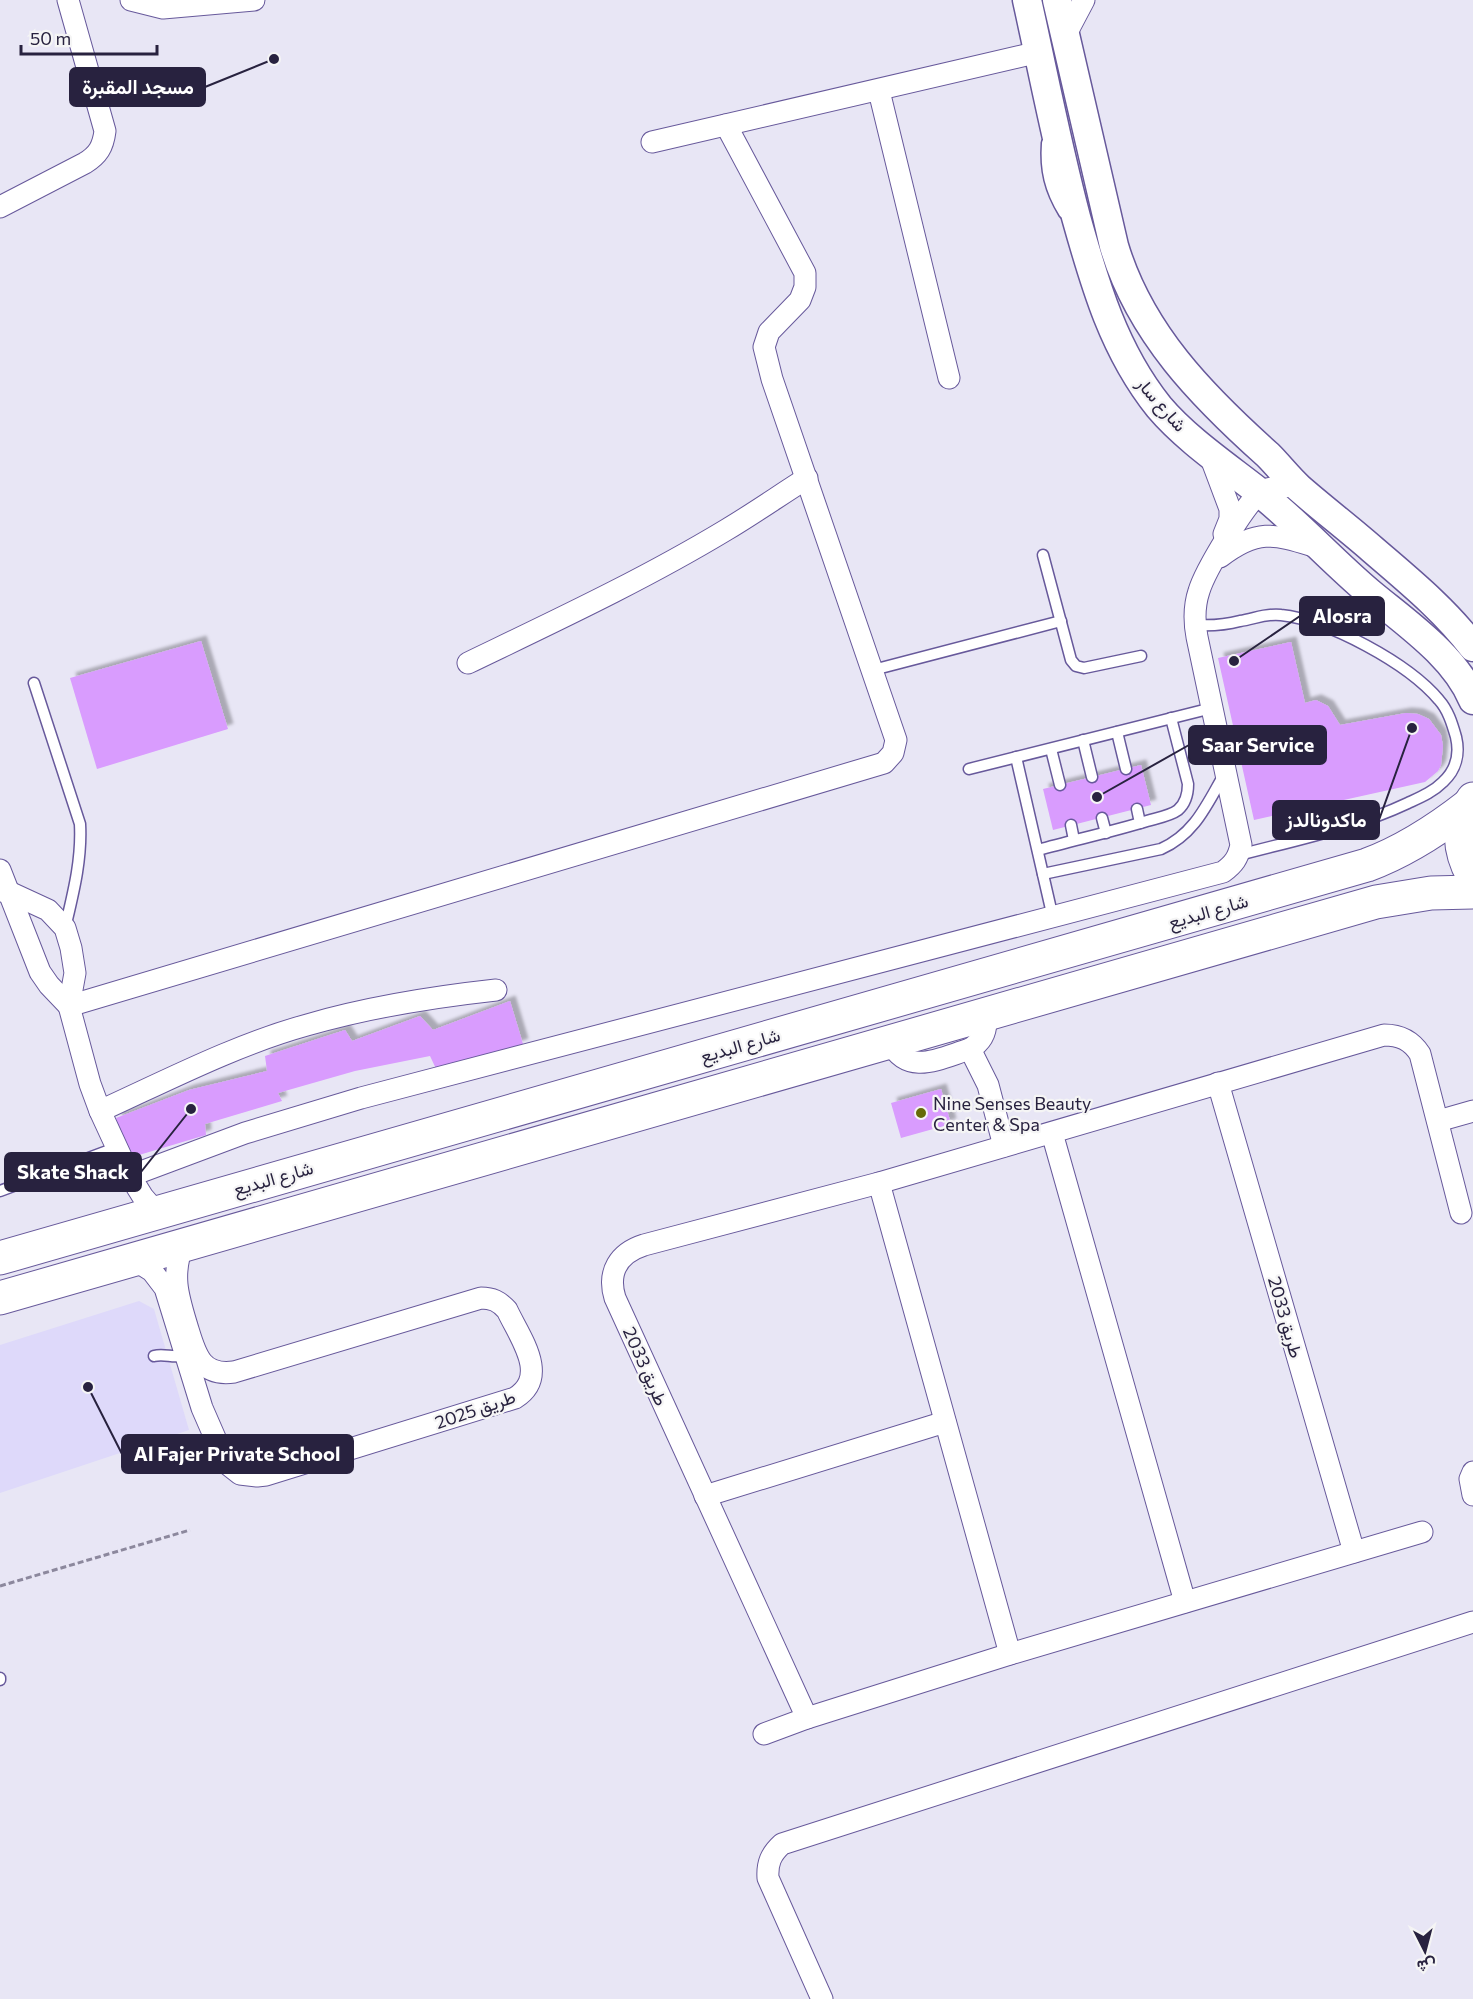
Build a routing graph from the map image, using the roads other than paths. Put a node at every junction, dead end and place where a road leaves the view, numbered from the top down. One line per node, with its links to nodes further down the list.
1 (68, 0): 12 (street)
2 (131, 0): 3 (street)
3 (254, 0)
4 (1027, 0): 8 (street, شارع سار)
5 (1057, 0): 7 (street)
6 (1084, 0): 7 (street)
7 (1065, 36): 16 (street)
8 (1038, 52): 9 (street); 14 (street, شارع سار)
9 (879, 91): 10 (street); 13 (street)
10 (726, 125): 11 (street); 15 (street)
11 (652, 142)
12 (1, 204)
13 (949, 378)
14 (1209, 452): 17 (street, شارع سار); 20 (street)
15 (807, 478): 25 (street); 26 (street)
16 (1297, 486): 17 (street); 23 (street)
17 (1260, 493): 18 (street, شارع سار); 20 (street)
18 (1321, 548): 20 (street); 28 (street, شارع سار)
19 (1043, 555): 21 (lane)
20 (1212, 562): 22 (street)
21 (1061, 621): 24 (lane); 26 (lane)
22 (1195, 626): 29 (street); 48 (lane)
23 (1473, 647)
24 (1141, 656)
25 (468, 663)
26 (873, 670): 57 (street)
27 (34, 682): 55 (lane)
28 (1473, 700)
29 (1212, 708): 30 (lane); 37 (street)
30 (1171, 718): 31 (lane); 43 (lane)
31 (1117, 732): 32 (lane); 36 (lane)
32 (1083, 740): 33 (lane); 38 (lane)
33 (1051, 748): 34 (lane); 39 (lane)
34 (1016, 757): 35 (lane); 47 (lane)
35 (969, 769)
36 (1126, 769)
37 (1227, 770): 48 (street); 50 (lane)
38 (1092, 777)
39 (1060, 785)
40 (1471, 802): 51 (main road); 71 (main road, شارع البديع)
41 (1137, 809): 43 (lane)
42 (1102, 818): 45 (lane)
43 (1140, 823): 45 (lane)
44 (1071, 825): 46 (lane)
45 (1106, 833): 46 (lane)
46 (1074, 840): 47 (lane)
47 (1038, 850): 50 (lane)
48 (1239, 855): 54 (street)
49 (0, 870): 52 (street)
50 (1043, 874): 54 (lane)
51 (1473, 876)
52 (5, 891): 55 (street); 57 (street)
53 (1473, 891): 58 (main road)
54 (1053, 918): 68 (street)
55 (65, 928): 57 (street)
56 (496, 990): 62 (street)
57 (69, 1006): 62 (street)
58 (985, 1014): 59 (main road); 60 (street)
59 (890, 1042): 60 (street); 73 (main road)
60 (970, 1049): 66 (street)
61 (1218, 1083): 64 (street, طريق 2033); 65 (street, طريق 2033); 86 (street, طريق 2033)
62 (100, 1111): 67 (street)
63 (1473, 1111): 64 (street)
64 (1438, 1120): 72 (street, طريق 2033)
65 (1052, 1133): 66 (street, طريق 2033); 87 (street)
66 (1004, 1146): 69 (street, طريق 2033)
67 (118, 1147): 68 (street); 70 (lane)
68 (130, 1176): 71 (street)
69 (879, 1183): 81 (street); 84 (street, طريق 2033)
70 (0, 1191)
71 (156, 1212): 74 (main road, شارع البديع)
72 (1461, 1213)
73 (183, 1244): 75 (main road); 79 (street, طريق 2025)
74 (0, 1258)
75 (133, 1259): 76 (main road); 77 (street, طريق 2025)
76 (0, 1298)
77 (185, 1355): 78 (lane); 80 (street, طريق 2025)
78 (154, 1356)
79 (234, 1372): 80 (street, طريق 2025); 80 (street, طريق 2025)
80 (201, 1408)
81 (945, 1422): 84 (street); 89 (street)
82 (1473, 1472): 83 (street)
83 (1473, 1495)
84 (705, 1496): 90 (street, طريق 2033)
85 (1422, 1532): 86 (street)
86 (1354, 1552): 87 (street)
87 (1185, 1602): 89 (street)
88 (1473, 1622): 92 (street)
89 (1010, 1654): 90 (street)
90 (807, 1718): 91 (street)
91 (764, 1734)
92 (822, 1999)

